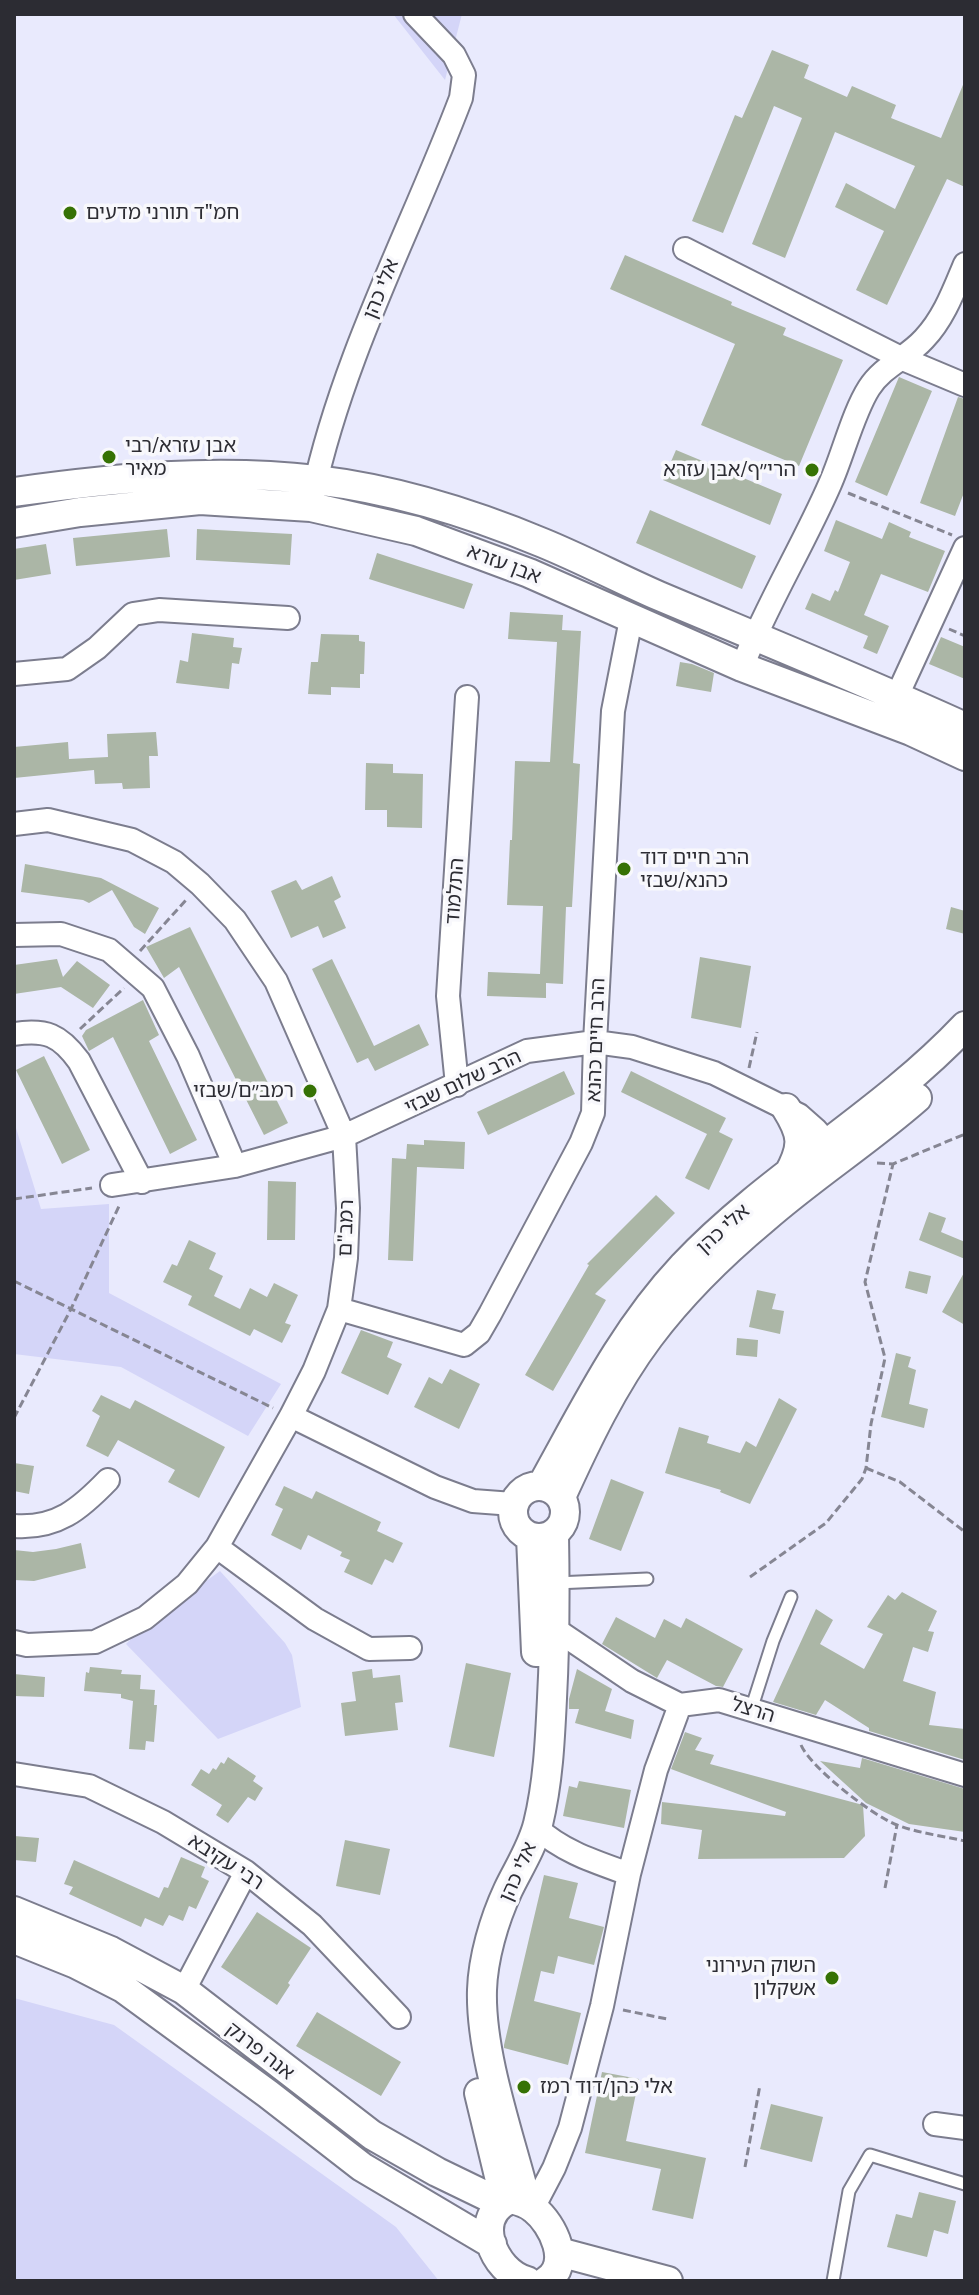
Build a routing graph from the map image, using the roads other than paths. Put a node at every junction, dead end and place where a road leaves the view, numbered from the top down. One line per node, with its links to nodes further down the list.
1 (415, 14): 7 (street, אלי כהן)
2 (685, 249): 4 (street)
3 (965, 264): 4 (street)
4 (903, 359): 5 (street); 12 (street)
5 (965, 385)
6 (14, 492): 7 (street, אבן עזרא)
7 (314, 493): 8 (street, אבן עזרא); 11 (street, אבן עזרא); 12 (street, אבן עזרא)
8 (14, 523)
9 (958, 541): 15 (street)
10 (288, 618): 14 (street)
11 (631, 619): 13 (street, אבן עזרא); 23 (street, הרב חיים כהנא)
12 (754, 636): 13 (street); 15 (street, אבן עזרא)
13 (742, 667): 18 (street, אבן עזרא)
14 (14, 674)
15 (897, 696): 17 (street, אבן עזרא)
16 (467, 697): 25 (street, התלמוד)
17 (965, 727)
18 (965, 756)
19 (14, 824): 27 (street, רמב"ם)
20 (14, 935): 29 (street)
21 (965, 1026): 28 (street, אלי כהן)
22 (14, 1034): 29 (street, הרב שלום שבזי)
23 (595, 1042): 25 (street, הרב שלום שבזי); 26 (street, הרב שלום שבזי); 31 (street, הרב חיים כהנא)
24 (965, 1053): 28 (street, אלי כהן)
25 (457, 1085): 27 (street, הרב שלום שבזי)
26 (786, 1108): 28 (street, הרב שלום שבזי); 30 (street)
27 (344, 1136): 29 (street, הרב שלום שבזי); 31 (street, רמב"ם)
28 (834, 1151): 30 (street, אלי כהן); 34 (street, אלי כהן)
29 (235, 1166)
30 (788, 1175): 34 (street, אלי כהן)
31 (339, 1309): 32 (street, רמב"ם)
32 (291, 1416): 35 (street); 38 (street, רמב"ם)
33 (108, 1480): 36 (street)
34 (551, 1491): 35 (street); 37 (street)
35 (513, 1504): 37 (street)
36 (14, 1526)
37 (542, 1536): 40 (street, אלי כהן); 59 (street, אלי כהן)
38 (217, 1547): 43 (street, רמב"ם); 44 (street)
39 (647, 1579): 40 (lane)
40 (555, 1583): 42 (street, אלי כהן)
41 (791, 1597): 46 (lane)
42 (555, 1629): 45 (street); 49 (street, אלי כהן)
43 (14, 1642)
44 (410, 1648)
45 (680, 1705): 46 (street, הרצל); 51 (street)
46 (751, 1710): 48 (street, הרצל)
47 (14, 1774): 50 (street, רבי עקיבא)
48 (965, 1775)
49 (537, 1828): 51 (street); 59 (street, אלי כהן)
50 (246, 1872): 54 (street); 55 (street, רבי עקיבא)
51 (629, 1874): 59 (street)
52 (14, 1911): 54 (street, אנה פרנק)
53 (14, 1939): 60 (street, אנה פרנק)
54 (184, 1990): 59 (street, אנה פרנק)
55 (399, 2017)
56 (935, 2124): 57 (street)
57 (965, 2128)
58 (965, 2184): 65 (lane)
59 (516, 2204): 60 (street); 61 (street)
60 (492, 2244): 62 (street)
61 (559, 2252): 63 (street); 64 (street)
62 (520, 2280)
63 (546, 2281)
64 (668, 2281)
65 (833, 2281): 66 (lane)
66 (844, 2281)

